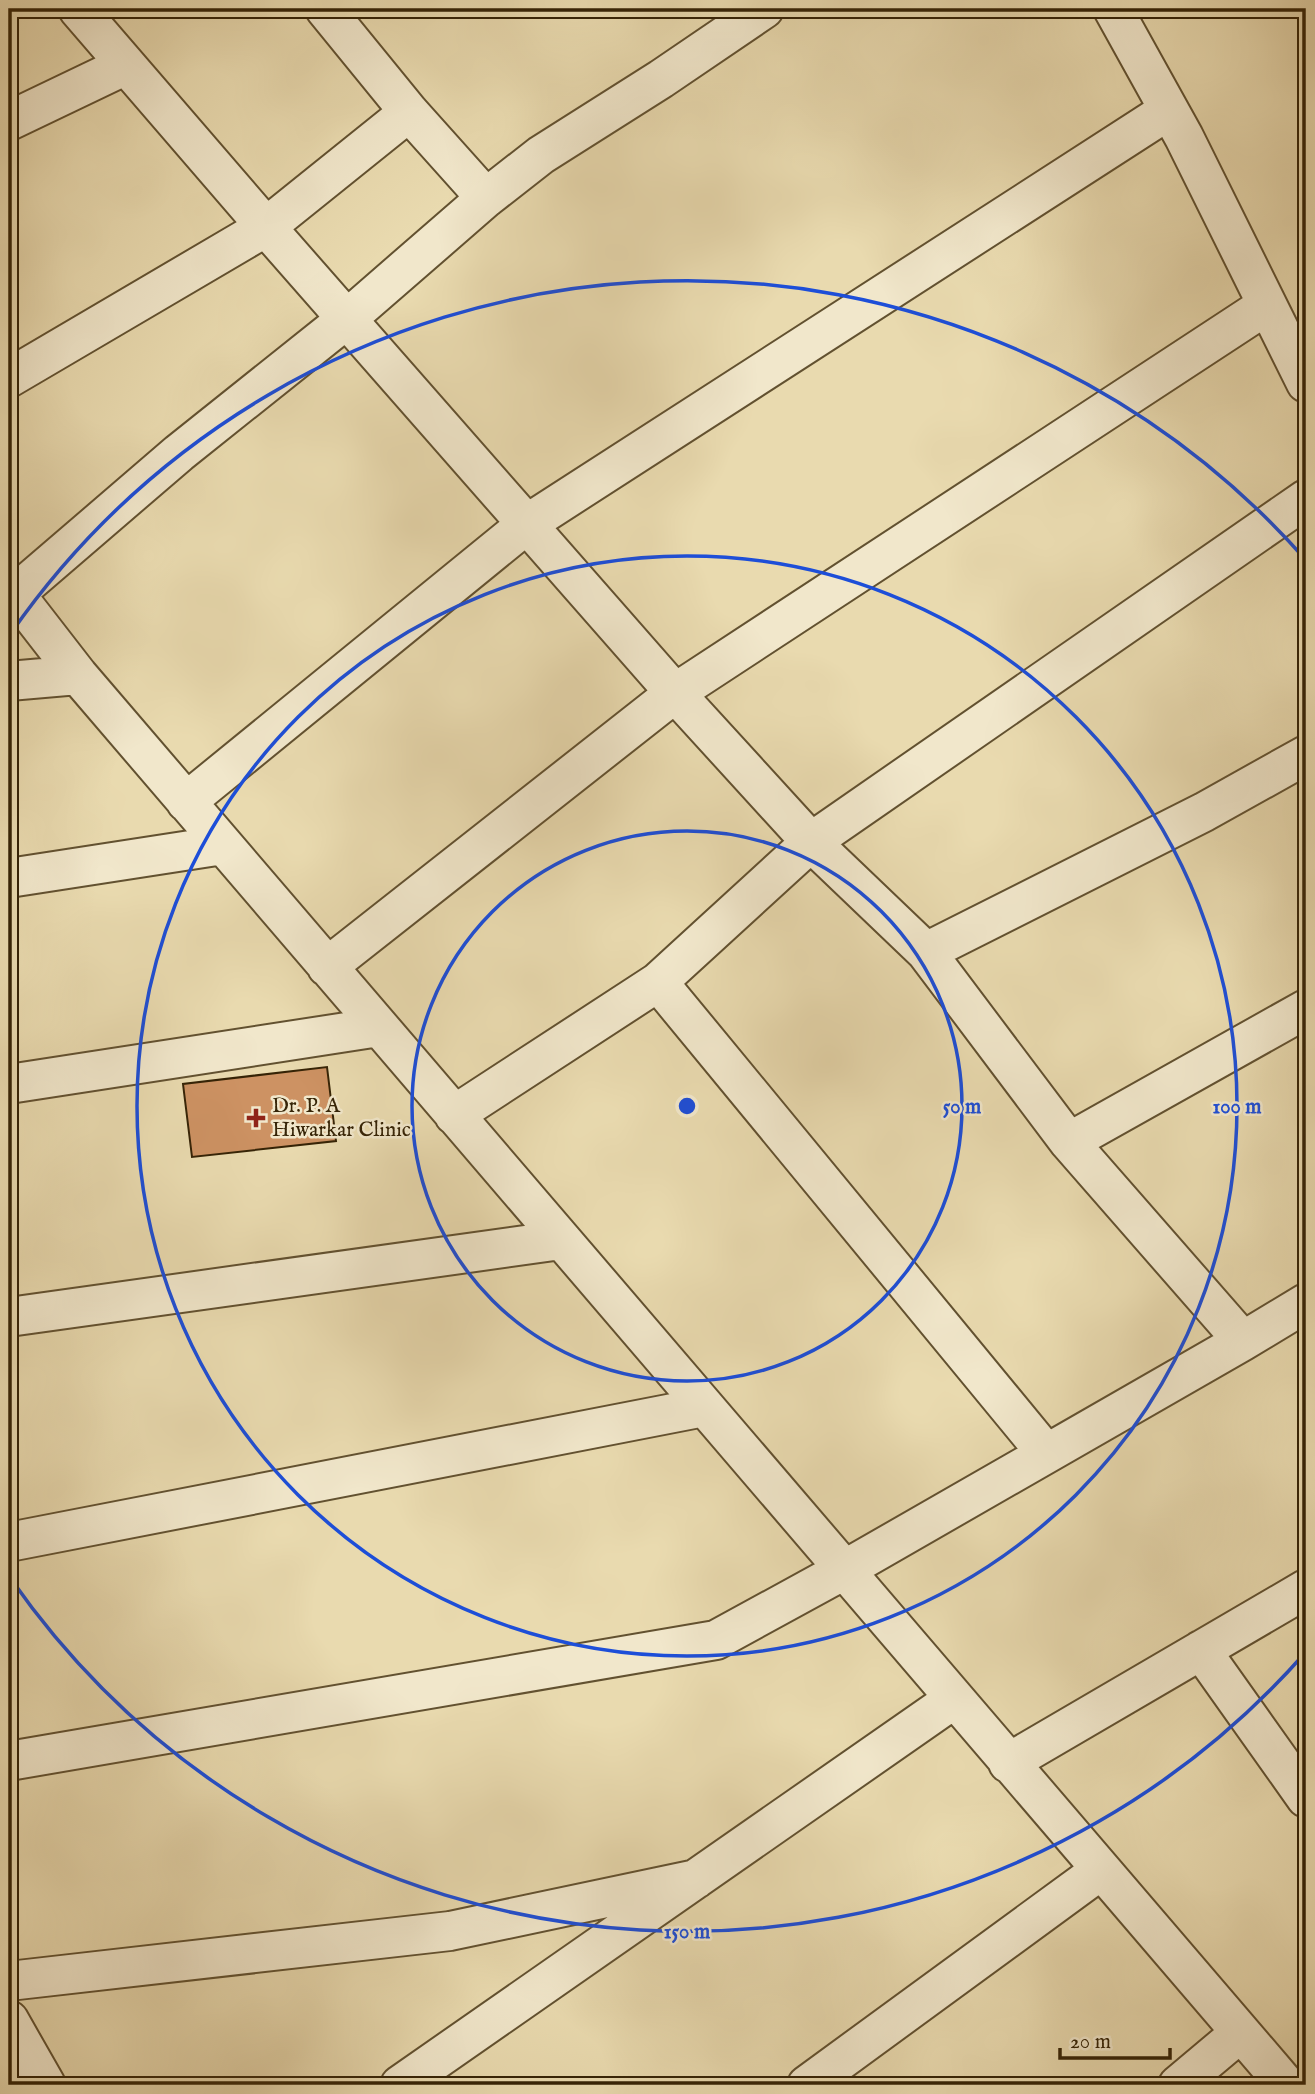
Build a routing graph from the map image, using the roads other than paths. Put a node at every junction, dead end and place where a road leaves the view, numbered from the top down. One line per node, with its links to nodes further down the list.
1 (78, 9): 5 (street)
2 (325, 9): 7 (street)
3 (764, 9): 9 (street)
4 (1113, 9): 6 (street)
5 (126, 65): 8 (street); 10 (street)
6 (1169, 110): 11 (street); 16 (street)
7 (409, 112): 9 (street); 10 (street)
8 (9, 121)
9 (486, 198): 12 (street)
10 (266, 226): 12 (street); 13 (street)
11 (1267, 305): 14 (street); 20 (street)
12 (348, 318): 16 (street); 17 (street)
13 (9, 378)
14 (1306, 383)
15 (1306, 499): 23 (street)
16 (527, 524): 20 (street); 22 (street)
17 (12, 590): 18 (street)
18 (78, 675): 19 (street); 22 (street)
19 (9, 681)
20 (675, 693): 23 (street); 27 (street)
21 (1306, 755): 26 (street)
22 (186, 802): 24 (street)
23 (811, 842): 26 (street); 28 (street)
24 (223, 845): 25 (street); 27 (street)
25 (9, 878)
26 (926, 952): 33 (street)
27 (327, 967): 30 (street)
28 (658, 982): 32 (street); 39 (street)
29 (1306, 1009): 33 (street)
30 (379, 1027): 31 (street); 32 (street)
31 (9, 1084)
32 (454, 1115): 34 (street)
33 (1069, 1142): 37 (street)
34 (561, 1241): 36 (street); 38 (street)
35 (1306, 1303): 37 (street)
36 (9, 1317)
37 (1243, 1341): 39 (street)
38 (704, 1407): 40 (street); 41 (street)
39 (1046, 1453): 41 (street)
40 (9, 1542)
41 (844, 1570): 44 (street); 45 (street)
42 (1306, 1589): 43 (street)
43 (1202, 1650): 46 (street); 47 (street)
44 (954, 1699): 46 (street); 49 (street)
45 (9, 1761)
46 (1008, 1763): 48 (street)
47 (1306, 1798)
48 (1101, 1870): 52 (street); 55 (street)
49 (696, 1879): 50 (street); 54 (street)
50 (9, 1982)
51 (9, 2020): 53 (street)
52 (1240, 2033): 56 (street); 57 (street)
53 (46, 2085)
54 (400, 2085)
55 (807, 2085)
56 (1178, 2085)
57 (1286, 2085)

